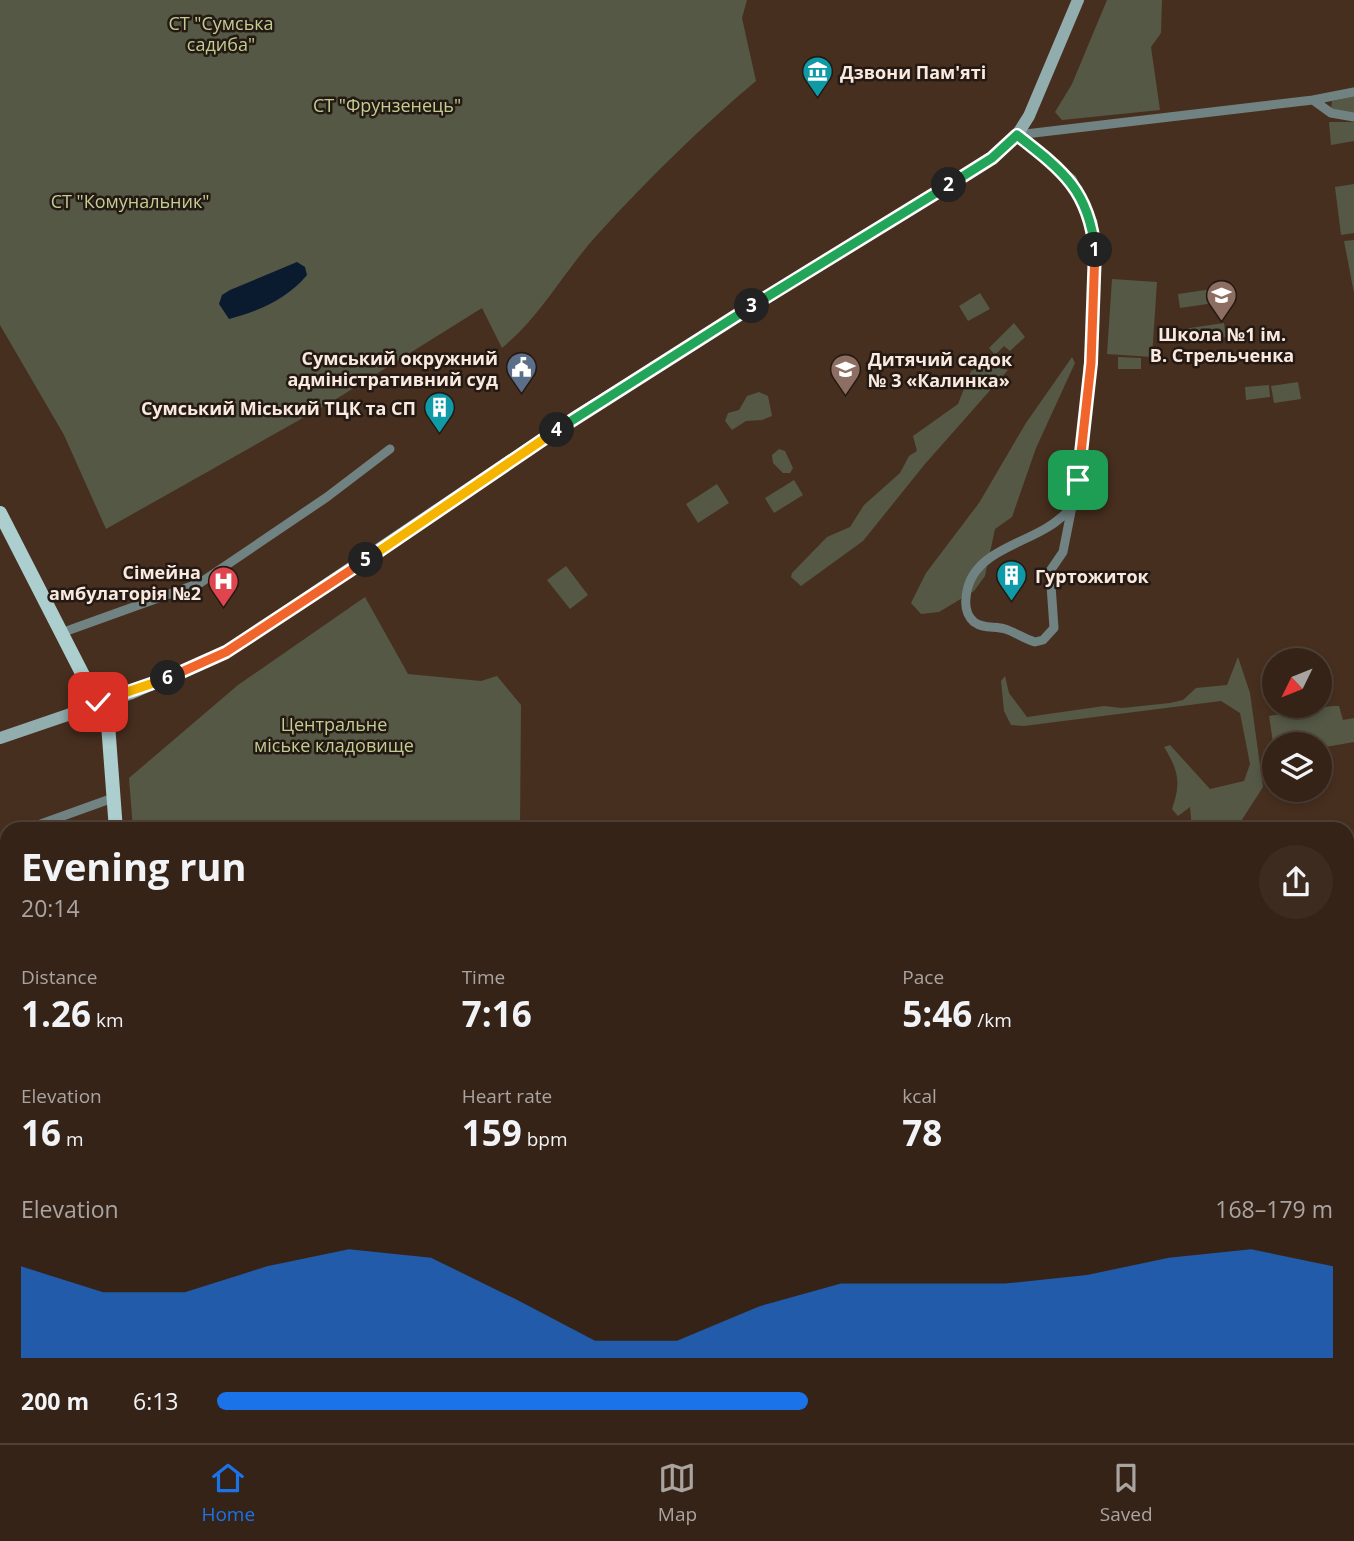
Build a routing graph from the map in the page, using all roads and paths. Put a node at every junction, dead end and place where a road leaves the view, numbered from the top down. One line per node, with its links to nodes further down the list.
1 (1078, 0): 5 (main road)
2 (1354, 92): 3 (street)
3 (1313, 100): 4 (street); 5 (street)
4 (1354, 117)
5 (1017, 135): 7 (street); 10 (main road)
6 (390, 449): 9 (street)
7 (1073, 507): 7 (street)
8 (0, 513): 9 (main road)
9 (61, 633): 10 (main road)
10 (98, 702): 11 (main road); 12 (main road)
11 (0, 738)
12 (113, 798): 13 (street); 14 (main road)
13 (46, 822)
14 (115, 822)
15 (884, 1443): 16 (street)
16 (898, 1443)

